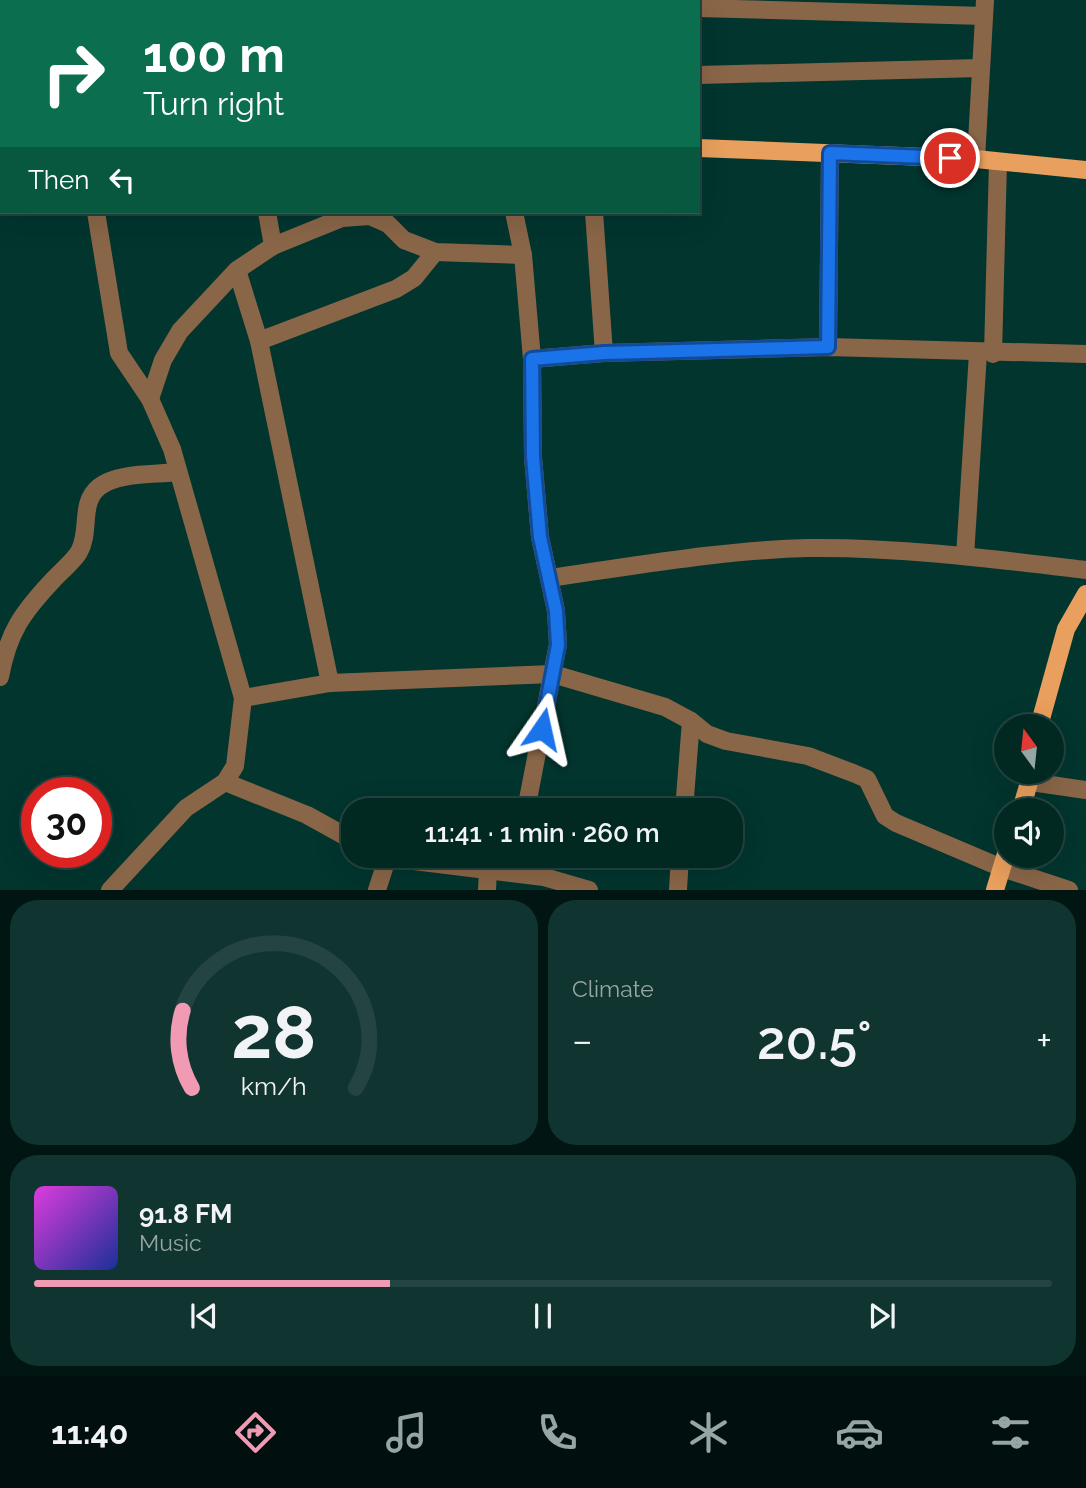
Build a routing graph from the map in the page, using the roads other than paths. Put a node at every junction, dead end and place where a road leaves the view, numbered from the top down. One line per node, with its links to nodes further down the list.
1 (700, 8): 2 (street)
2 (985, 8): 3 (street)
3 (981, 68): 4 (street); 7 (street)
4 (700, 75)
5 (700, 148): 6 (main road)
6 (830, 153): 7 (main road); 20 (street)
7 (976, 159): 8 (main road)
8 (998, 162): 9 (main road); 22 (street)
9 (1086, 170)
10 (96, 214): 25 (street)
11 (267, 214): 15 (street)
12 (371, 214): 15 (street); 16 (street)
13 (514, 214): 17 (street)
14 (594, 214): 21 (street)
15 (273, 246): 18 (street)
16 (435, 252): 17 (street); 19 (street)
17 (523, 255): 24 (street)
18 (237, 270): 19 (street); 25 (street)
19 (259, 341): 33 (street)
20 (828, 347): 21 (street); 22 (street)
21 (604, 353): 24 (street)
22 (985, 353): 23 (street); 27 (street)
23 (1086, 354)
24 (532, 359): 29 (street)
25 (150, 399): 26 (street)
26 (178, 472): 32 (street); 34 (street)
27 (965, 556): 28 (street); 29 (street)
28 (1086, 570)
29 (549, 578): 31 (street)
30 (1086, 594): 35 (main road)
31 (553, 674): 33 (street); 36 (street); 40 (street)
32 (0, 677)
33 (330, 683): 34 (street)
34 (243, 698): 37 (street)
35 (1042, 714)
36 (691, 721): 41 (street); 43 (street)
37 (225, 782): 42 (street); 50 (street)
38 (1061, 784): 39 (street)
39 (1086, 790)
40 (528, 798)
41 (685, 798)
42 (341, 834)
43 (994, 857)
44 (384, 868): 51 (street)
45 (492, 868): 52 (street)
46 (514, 868): 53 (street)
47 (679, 868): 54 (street)
48 (1002, 868): 55 (main road)
49 (1020, 868): 56 (street)
50 (110, 890)
51 (377, 890)
52 (487, 890)
53 (589, 890)
54 (678, 890)
55 (995, 890)
56 (1069, 890)

